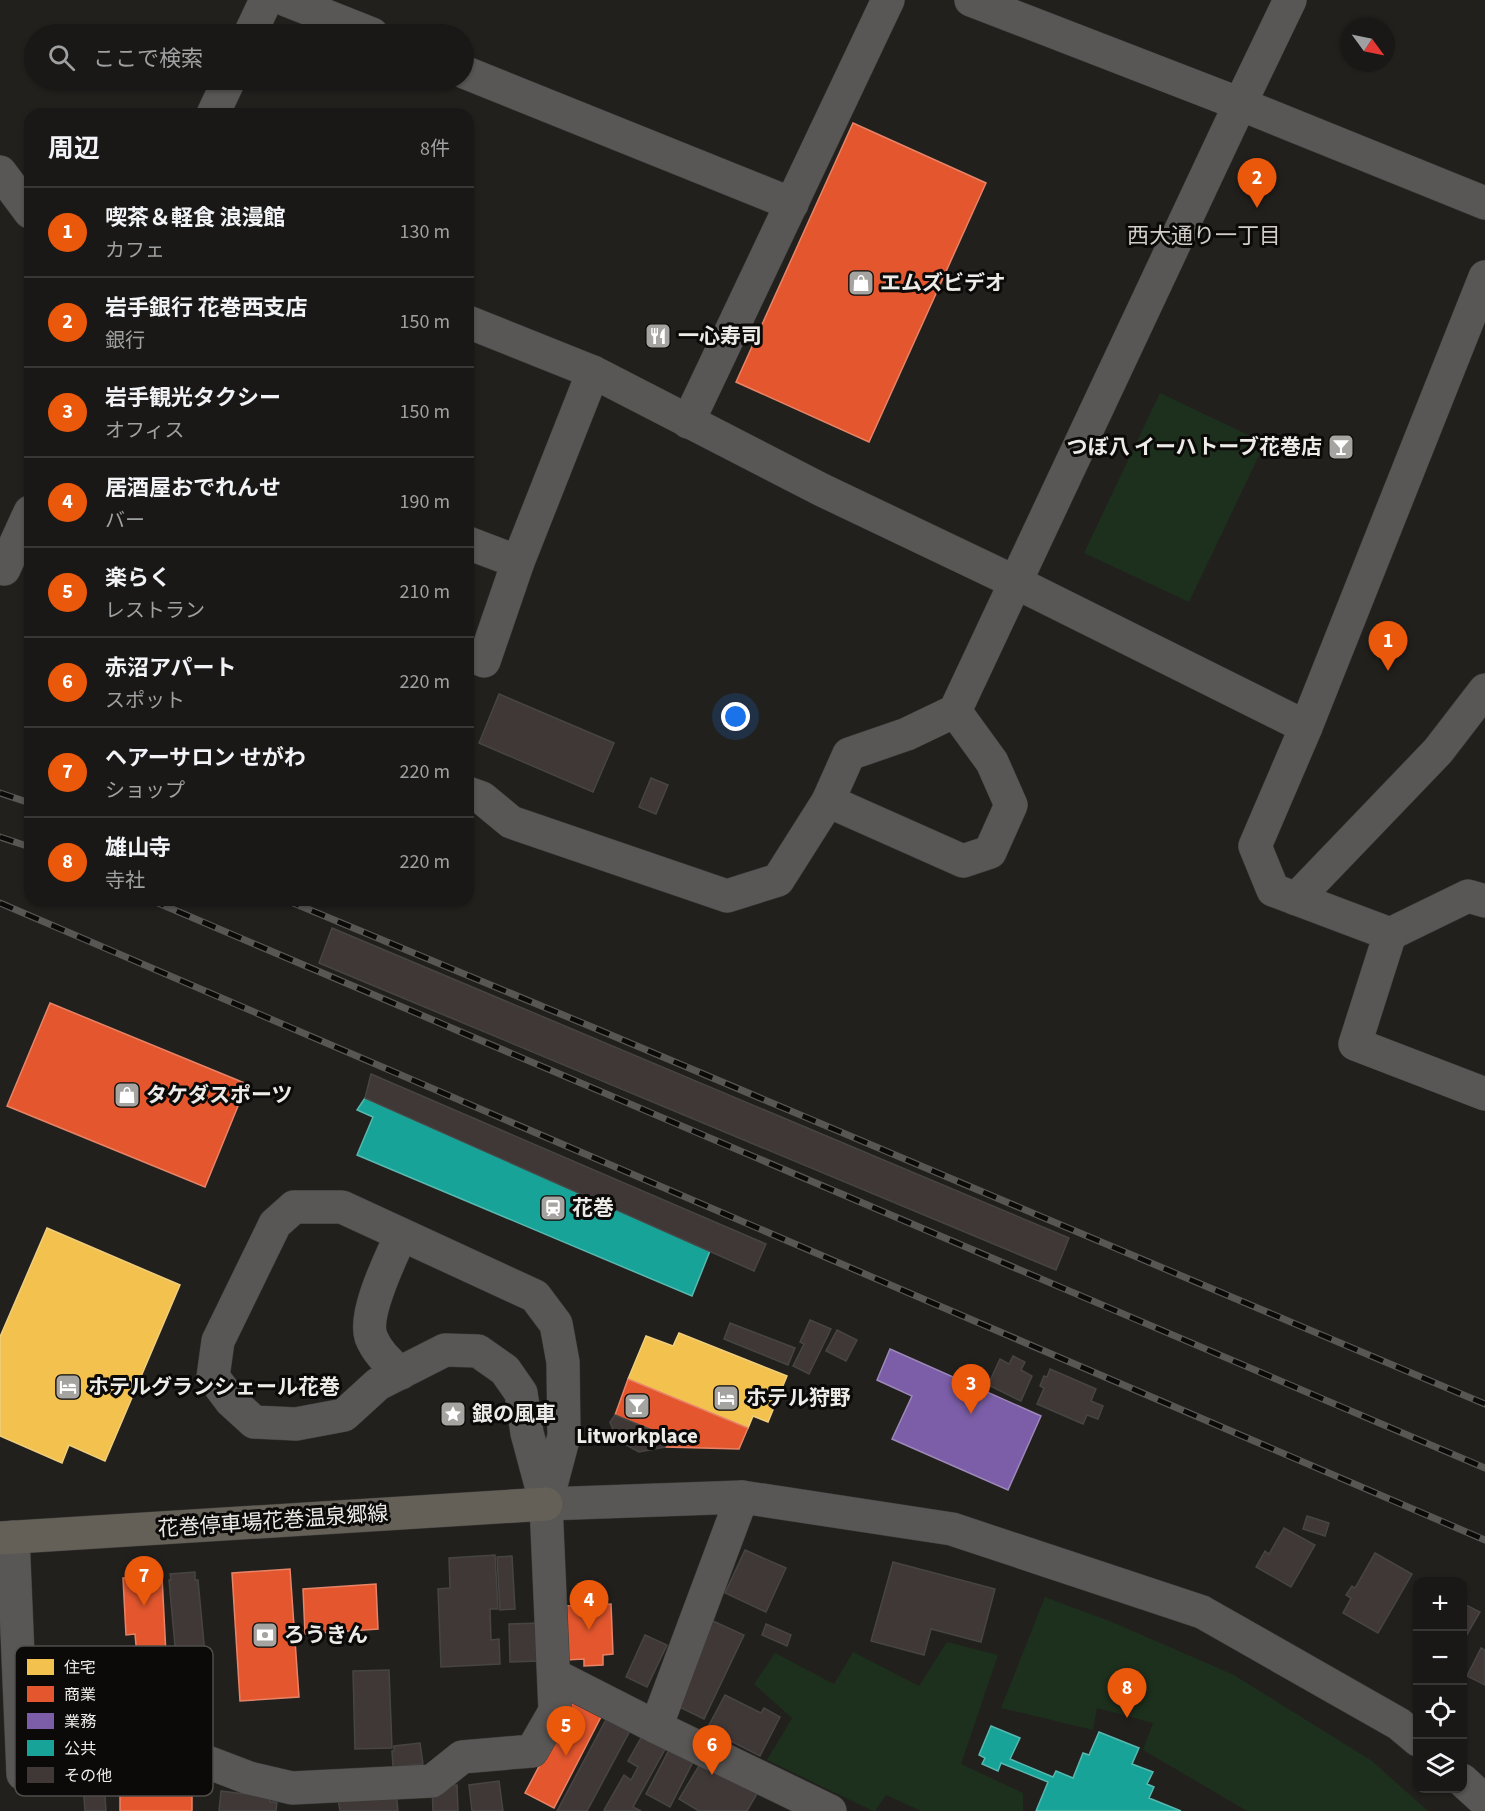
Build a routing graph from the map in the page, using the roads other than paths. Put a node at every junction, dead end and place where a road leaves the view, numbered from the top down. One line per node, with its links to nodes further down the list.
1 (266, 0): 6 (street)
2 (286, 0): 7 (street)
3 (888, 0): 15 (street)
4 (971, 0): 10 (street)
5 (1290, 0): 10 (street)
6 (255, 24)
7 (347, 24)
8 (474, 76): 15 (street)
9 (224, 90): 11 (street)
10 (1240, 104): 13 (street); 24 (street)
11 (216, 108)
12 (0, 172): 14 (street)
13 (1485, 203)
14 (24, 204)
15 (792, 204): 19 (street)
16 (1485, 277): 28 (street)
17 (474, 324): 18 (street)
18 (593, 372): 19 (street); 22 (street)
19 (688, 422): 24 (street)
20 (24, 531): 23 (street)
21 (474, 545): 22 (street)
22 (518, 562): 25 (street)
23 (11, 571)
24 (1015, 582): 27 (street); 28 (street)
25 (474, 657)
26 (1485, 690): 31 (street)
27 (955, 711): 30 (street); 30 (street)
28 (1306, 727): 31 (street)
29 (474, 795): 30 (street)
30 (828, 801)
31 (1296, 899): 33 (street)
32 (1485, 901): 33 (street)
33 (1390, 934): 34 (street)
34 (1485, 1094)
35 (401, 1234): 36 (street); 36 (street); 38 (street)
36 (401, 1373): 38 (street)
37 (742, 1497): 38 (street); 42 (street); 43 (street)
38 (546, 1504): 39 (main road, 花巻停車場花巻温泉郷線); 41 (street)
39 (7, 1537): 40 (street)
40 (15, 1656)
41 (554, 1675): 42 (street); 44 (street)
42 (656, 1727): 47 (street)
43 (1417, 1739)
44 (213, 1764)
45 (1467, 1785): 46 (street)
46 (1485, 1801)
47 (830, 1811)

